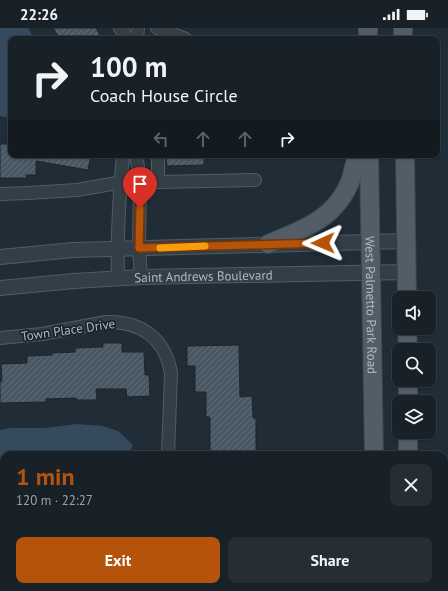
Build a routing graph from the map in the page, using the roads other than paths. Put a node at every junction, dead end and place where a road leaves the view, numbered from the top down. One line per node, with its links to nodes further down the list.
1 (157, 28): 2 (street)
2 (178, 36)
3 (123, 158): 11 (street)
4 (136, 158): 9 (street)
5 (158, 158): 12 (street)
6 (356, 158): 16 (main road)
7 (369, 158): 15 (main road, West Palmetto Park Road)
8 (405, 158): 14 (main road)
9 (140, 179): 11 (street); 12 (street); 17 (street)
10 (255, 180): 12 (street)
11 (120, 182): 13 (street); 18 (street)
12 (158, 182)
13 (0, 194)
14 (407, 241): 15 (street); 21 (main road)
15 (370, 242): 16 (street); 20 (main road, West Palmetto Park Road)
16 (268, 244): 17 (street)
17 (139, 248): 18 (street); 22 (street)
18 (117, 249): 19 (street); 23 (street)
19 (0, 257)
20 (371, 272): 21 (street, Saint Andrews Boulevard); 22 (street, Saint Andrews Boulevard); 29 (main road, West Palmetto Park Road)
21 (407, 272): 25 (main road)
22 (141, 277): 23 (street, Saint Andrews Boulevard)
23 (118, 278): 24 (street, Saint Andrews Boulevard)
24 (0, 288)
25 (407, 291)
26 (0, 338): 28 (street, Town Place Drive)
27 (408, 439): 30 (main road)
28 (168, 451)
29 (374, 451)
30 (408, 451)

